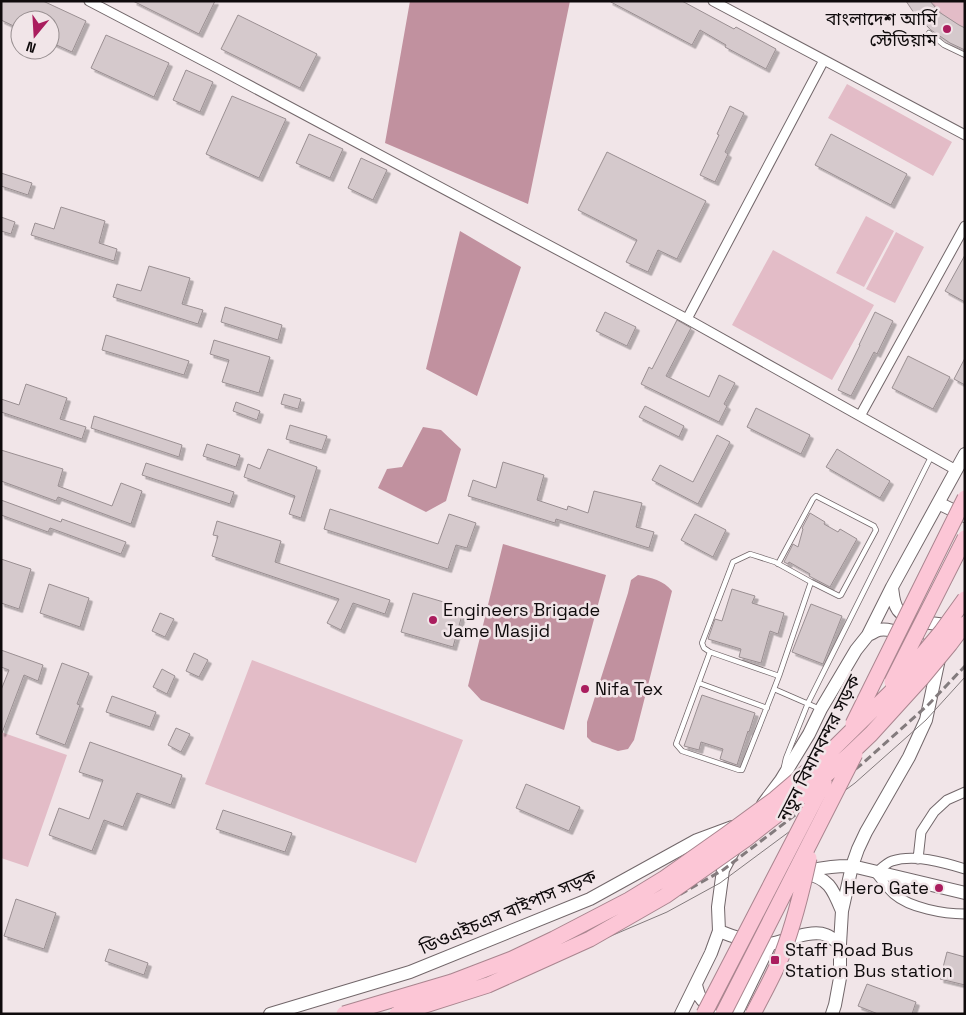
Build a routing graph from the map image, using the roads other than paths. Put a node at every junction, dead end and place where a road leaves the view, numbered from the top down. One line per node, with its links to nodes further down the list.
1 (89, 1): 8 (street)
2 (713, 1): 5 (street)
3 (930, 32): 4 (lane)
4 (965, 55)
5 (824, 60): 6 (street); 8 (street)
6 (965, 135)
7 (965, 226): 9 (street)
8 (687, 319): 9 (street)
9 (860, 416): 11 (street)
10 (965, 454): 12 (main road)
11 (931, 457): 12 (street); 29 (lane)
12 (956, 470): 14 (main road)
13 (965, 498): 54 (highway, নতুন বিমানবন্দর সড়ক, bridge)
14 (938, 503): 15 (main road); 19 (main road)
15 (965, 516)
16 (965, 538): 35 (highway, নতুন বিমানবন্দর সড়ক, bridge)
17 (778, 564): 18 (lane); 18 (lane); 24 (lane)
18 (811, 582): 26 (lane)
19 (892, 586): 22 (main road); 23 (main road)
20 (965, 599): 51 (highway, bridge)
21 (965, 606): 22 (main road)
22 (957, 625): 25 (main road); 52 (highway, bridge)
23 (868, 635): 25 (main road); 31 (main road)
24 (710, 652): 26 (lane); 27 (lane)
25 (936, 670): 37 (main road)
26 (779, 676): 28 (lane)
27 (698, 683): 30 (lane); 30 (lane)
28 (774, 689): 29 (lane); 30 (lane)
29 (808, 703): 31 (lane); 32 (lane)
30 (766, 708)
31 (821, 709): 32 (main road)
32 (781, 780): 34 (main road)
33 (965, 792): 36 (street)
34 (751, 820): 44 (main road); 50 (main road, ডিওএইচএস বাইপাস সড়ক)
35 (813, 837): 55 (highway, নতুন বিমানবন্দর সড়ক, bridge); 56 (highway, bridge)
36 (918, 859): 38 (street); 40 (street)
37 (852, 866): 39 (main road); 40 (main road); 42 (main road)
38 (965, 869)
39 (800, 872): 42 (main road); 45 (main road)
40 (876, 873): 41 (main road); 43 (street)
41 (965, 893)
42 (842, 910): 47 (main road)
43 (965, 914)
44 (719, 931): 45 (main road); 48 (main road)
45 (736, 938): 46 (main road)
46 (770, 944): 47 (main road); 49 (main road)
47 (840, 944): 57 (main road)
48 (696, 985): 49 (main road); 53 (main road)
49 (738, 1010)
50 (270, 1014)
51 (344, 1014)
52 (397, 1014)
53 (681, 1014)
54 (704, 1014)
55 (723, 1014)
56 (753, 1014)
57 (832, 1014)

